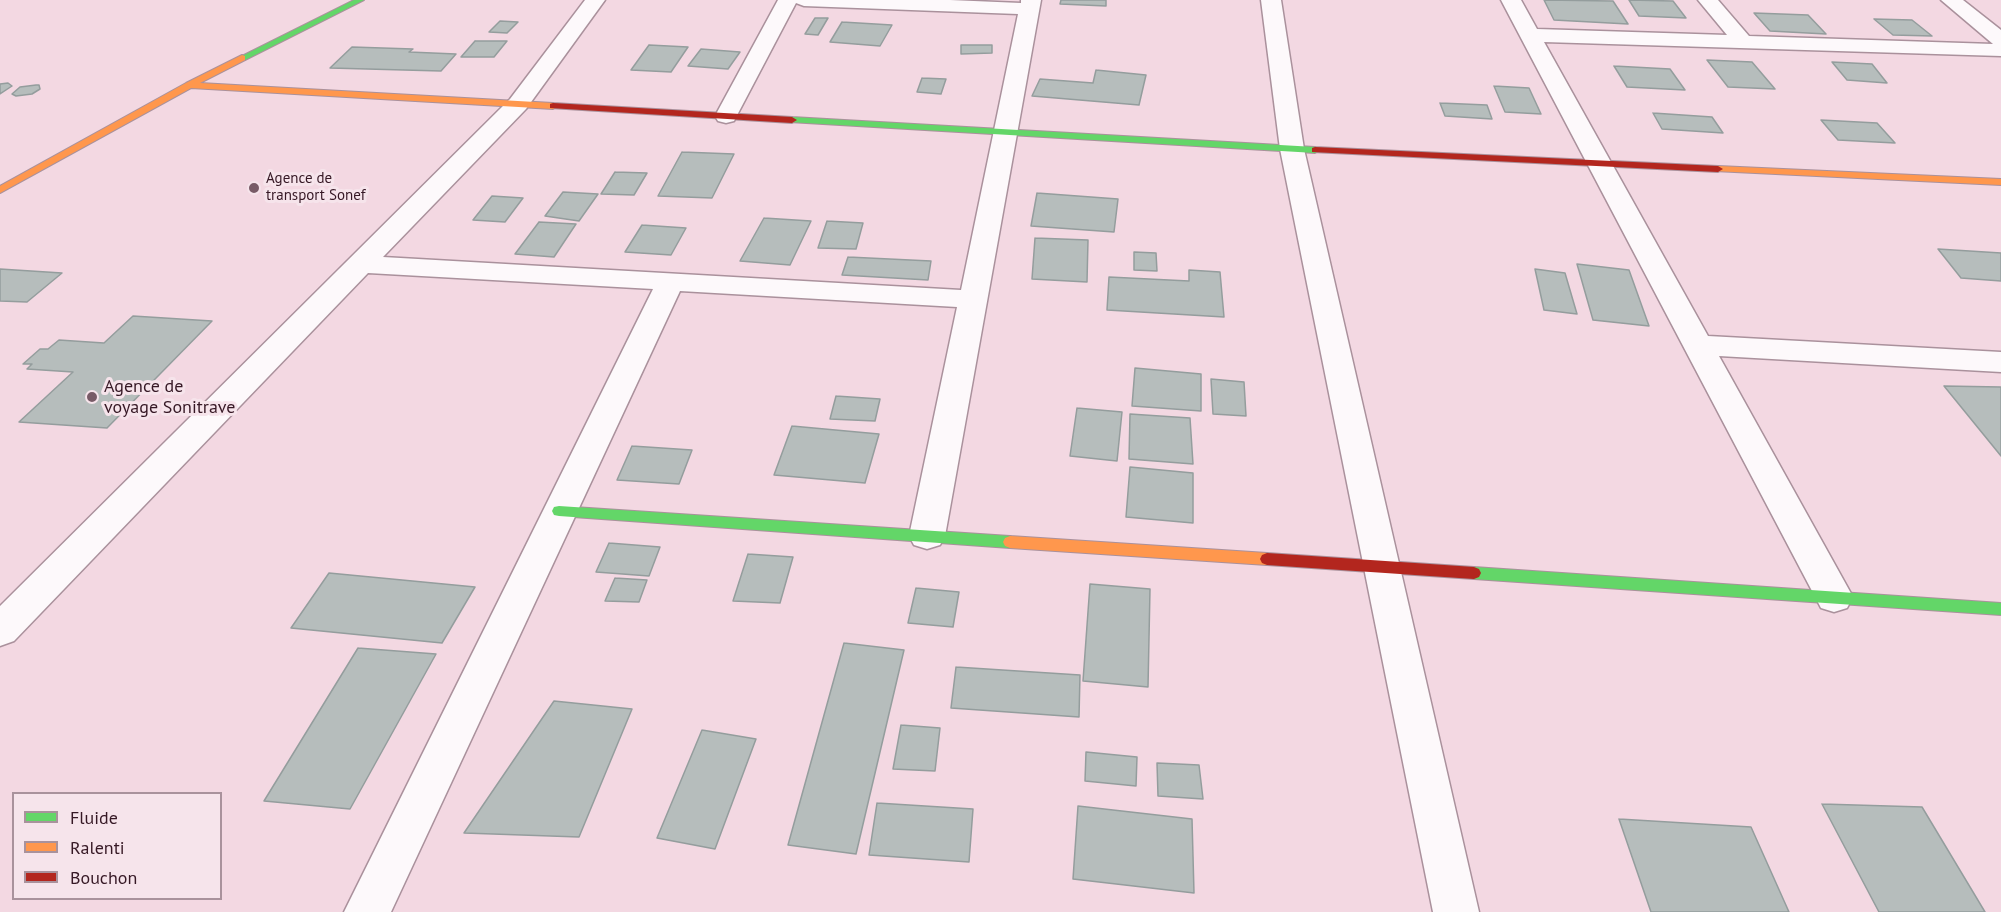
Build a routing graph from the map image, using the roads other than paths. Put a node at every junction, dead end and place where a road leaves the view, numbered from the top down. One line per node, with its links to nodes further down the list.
1 (360, 0): 15 (main road)
2 (595, 0): 16 (street)
3 (788, 0): 17 (street)
4 (804, 0): 5 (street)
5 (816, 0): 10 (street)
6 (1272, 0): 19 (street)
7 (1511, 0): 11 (street)
8 (1708, 0): 13 (street)
9 (1951, 0): 12 (street)
10 (1030, 4): 18 (street)
11 (1530, 35): 13 (street); 20 (street)
12 (2001, 40)
13 (1743, 42): 14 (street)
14 (2001, 50)
15 (189, 85): 16 (main road); 22 (main road)
16 (518, 104): 17 (main road); 23 (street)
17 (726, 116): 18 (main road)
18 (1005, 133): 19 (main road); 25 (street)
19 (1292, 149): 20 (main road); 30 (street)
20 (1599, 163): 21 (main road); 26 (street)
21 (2001, 182)
22 (0, 190)
23 (360, 264): 24 (street); 33 (street)
24 (670, 282): 25 (street); 28 (street)
25 (973, 299): 29 (street)
26 (1698, 345): 27 (street); 31 (street)
27 (2001, 362)
28 (560, 511): 29 (main road); 34 (street)
29 (927, 536): 30 (main road)
30 (1382, 567): 31 (main road); 35 (street)
31 (1834, 597): 32 (main road)
32 (2001, 609)
33 (0, 630)
34 (367, 912)
35 (1456, 912)

